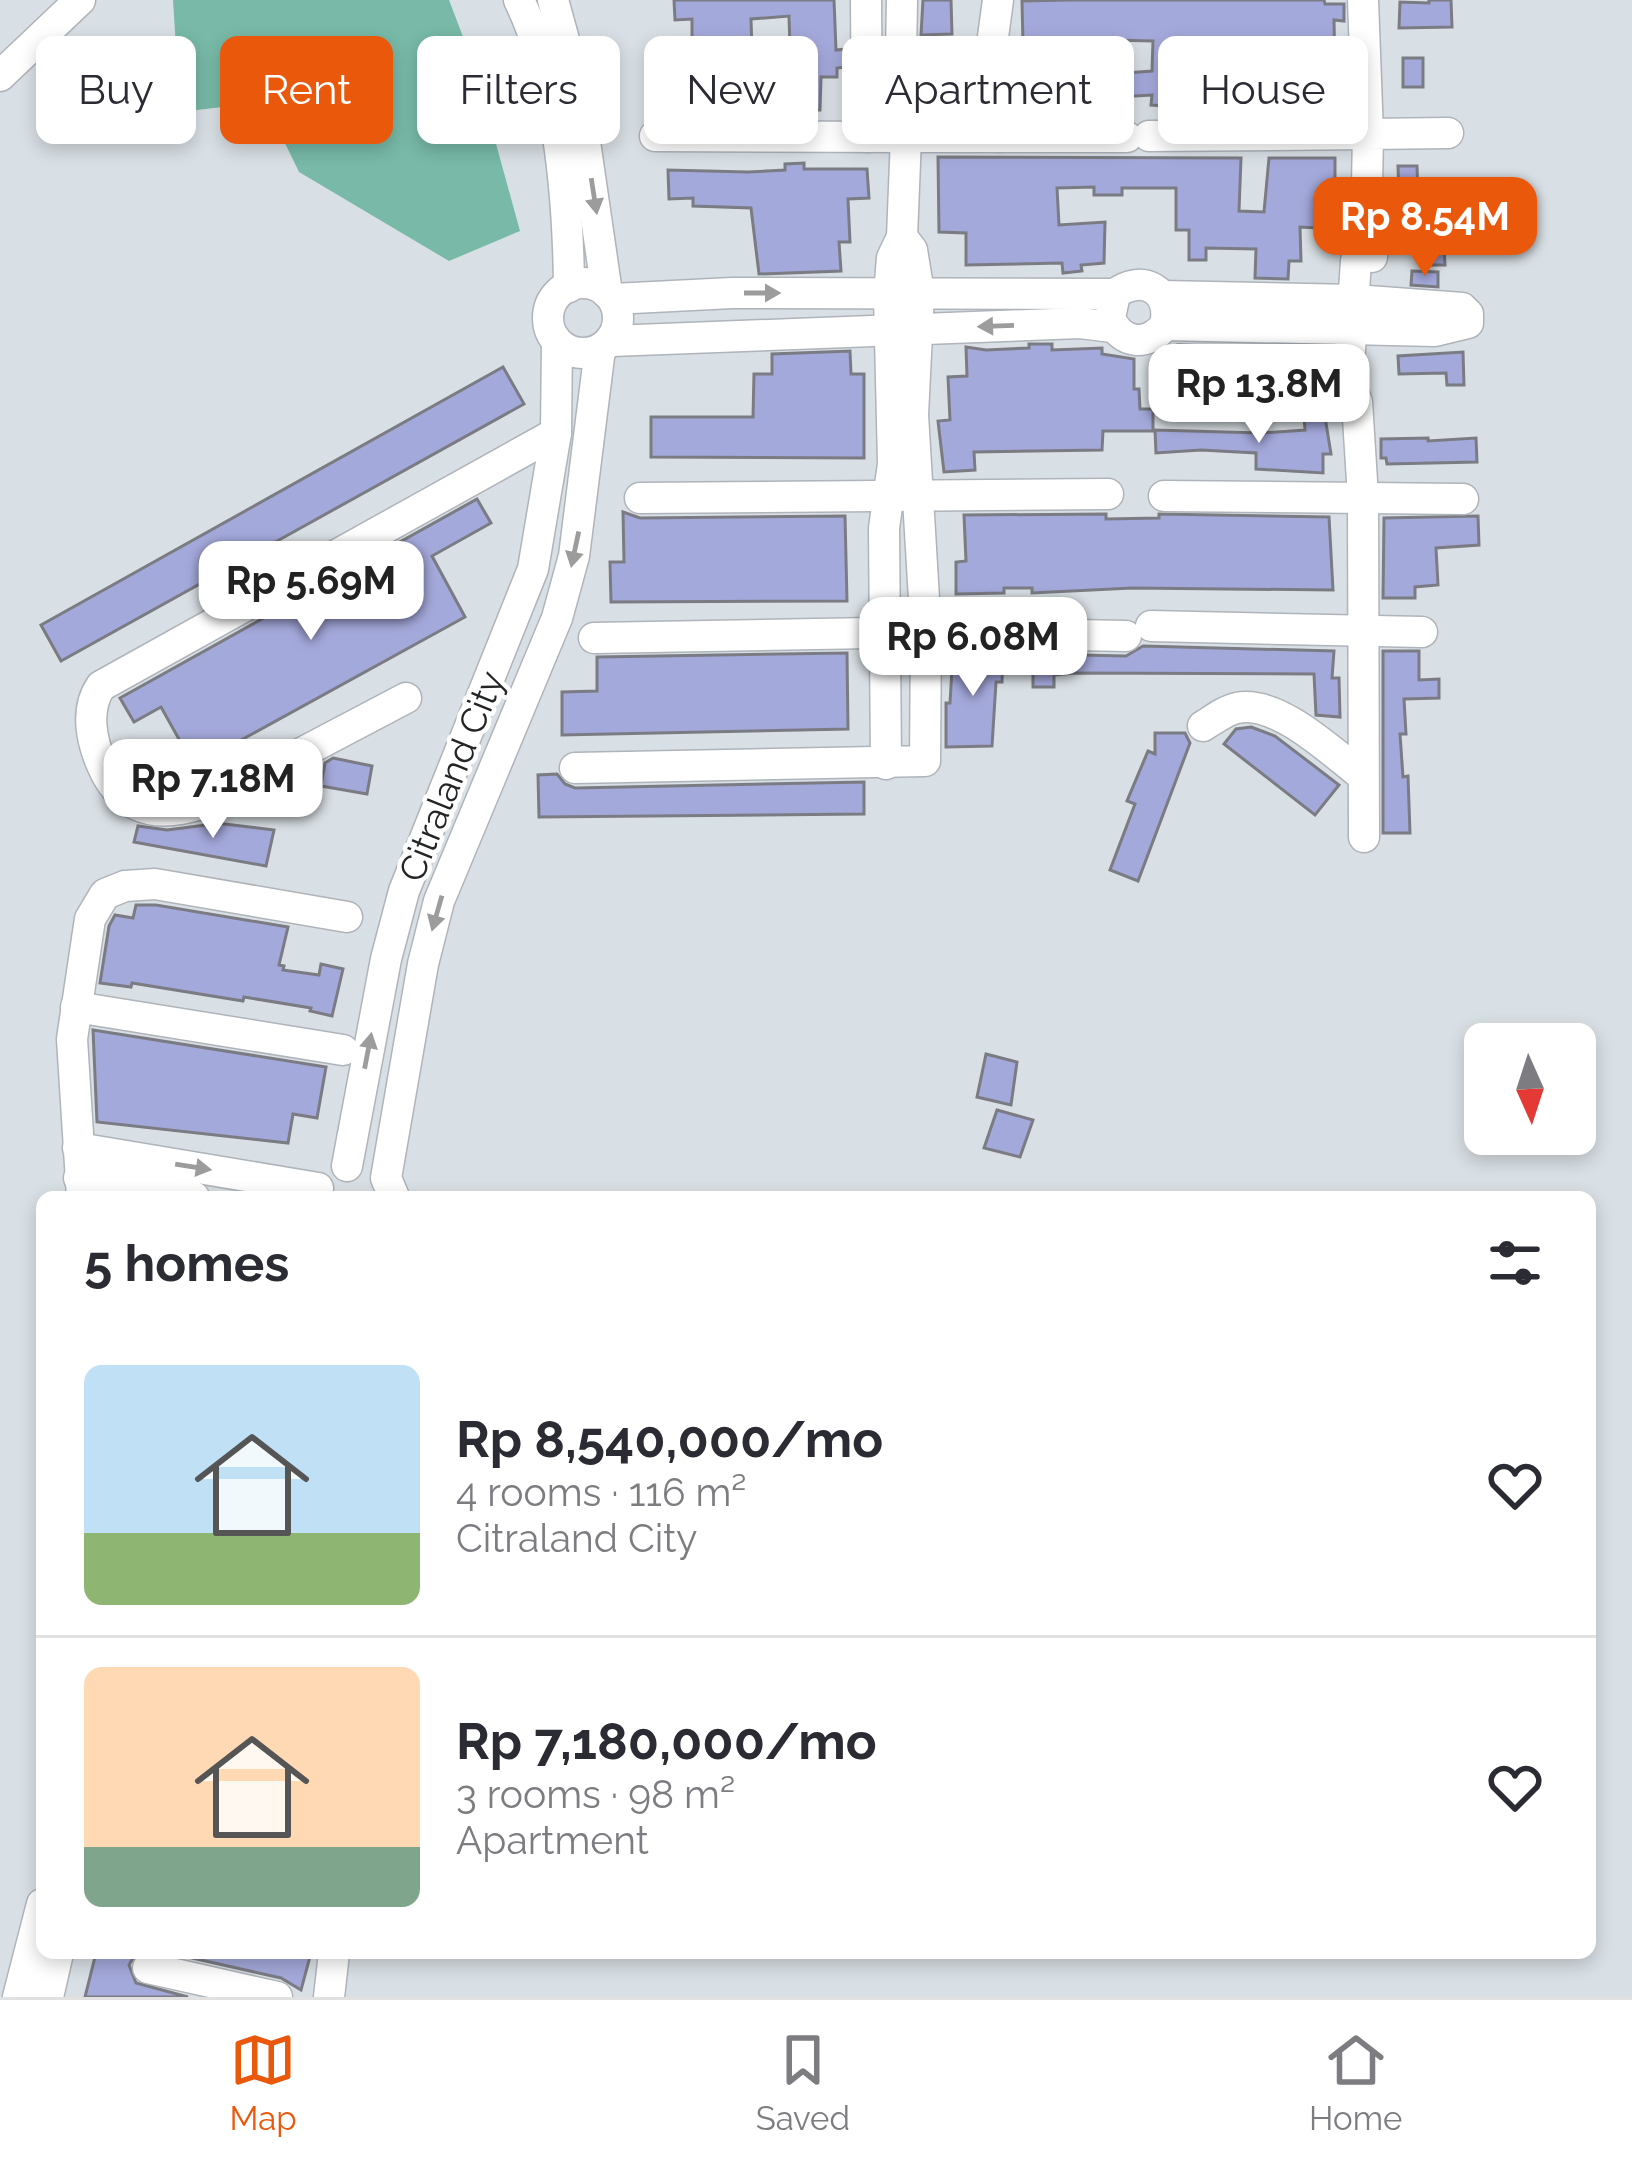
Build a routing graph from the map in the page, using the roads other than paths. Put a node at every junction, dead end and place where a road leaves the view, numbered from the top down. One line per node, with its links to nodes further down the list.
1 (80, 0): 12 (street)
2 (519, 0): 17 (street, Citraland City)
3 (553, 0): 21 (street, Citraland City, one-way to 21)
4 (866, 0): 8 (street)
5 (902, 0): 9 (street)
6 (998, 0): 10 (street)
7 (1363, 0): 11 (street)
8 (866, 36)
9 (901, 36)
10 (993, 36)
11 (1364, 36)
12 (0, 76)
13 (1448, 133): 14 (street)
14 (1368, 134)
15 (906, 144): 18 (street)
16 (1368, 144): 23 (street)
17 (569, 286): 21 (street); 27 (street, Citraland City)
18 (904, 293): 19 (street); 20 (street, one-way to 18); 25 (street)
19 (1115, 294): 22 (street); 24 (street)
20 (700, 295): 21 (street); 26 (street)
21 (610, 296): 28 (street, Citraland City)
22 (1164, 310): 23 (street); 24 (street)
23 (1363, 314): 35 (street)
24 (1112, 327): 25 (street, one-way to 25)
25 (905, 329): 26 (street); 34 (street)
26 (700, 337): 28 (street)
27 (557, 341): 28 (street); 29 (street, Citraland City)
28 (605, 345): 31 (street, Citraland City)
29 (556, 433): 30 (street, Citraland City); 43 (street)
30 (550, 480): 31 (street); 52 (street, Citraland City, one-way to 30)
31 (585, 486): 54 (street, Citraland City, one-way to 54)
32 (1108, 494): 34 (street)
33 (1164, 496): 35 (street)
34 (903, 497): 36 (street); 39 (street); 41 (street)
35 (1363, 497): 37 (street); 38 (street)
36 (640, 498)
37 (1463, 499)
38 (1363, 631): 39 (street); 40 (street); 47 (street)
39 (926, 632): 41 (street); 45 (street)
40 (1421, 632)
41 (883, 635): 42 (street); 45 (street)
42 (594, 638)
43 (406, 698)
44 (1203, 726): 47 (street)
45 (886, 764): 46 (street)
46 (575, 769)
47 (1363, 776): 48 (street)
48 (1364, 837)
49 (347, 916): 50 (street)
50 (76, 1006): 51 (street); 53 (street)
51 (343, 1050)
52 (347, 1166): 54 (street); 57 (street)
53 (80, 1174): 55 (street); 56 (street, one-way to 56)
54 (390, 1187)
55 (164, 1191)
56 (303, 1191)
57 (317, 1191)
58 (36, 1928): 62 (street)
59 (57, 1959): 63 (street)
60 (333, 1959): 65 (street)
61 (148, 1968): 64 (street)
62 (19, 1997)
63 (48, 1997)
64 (277, 1997)
65 (329, 1997)

